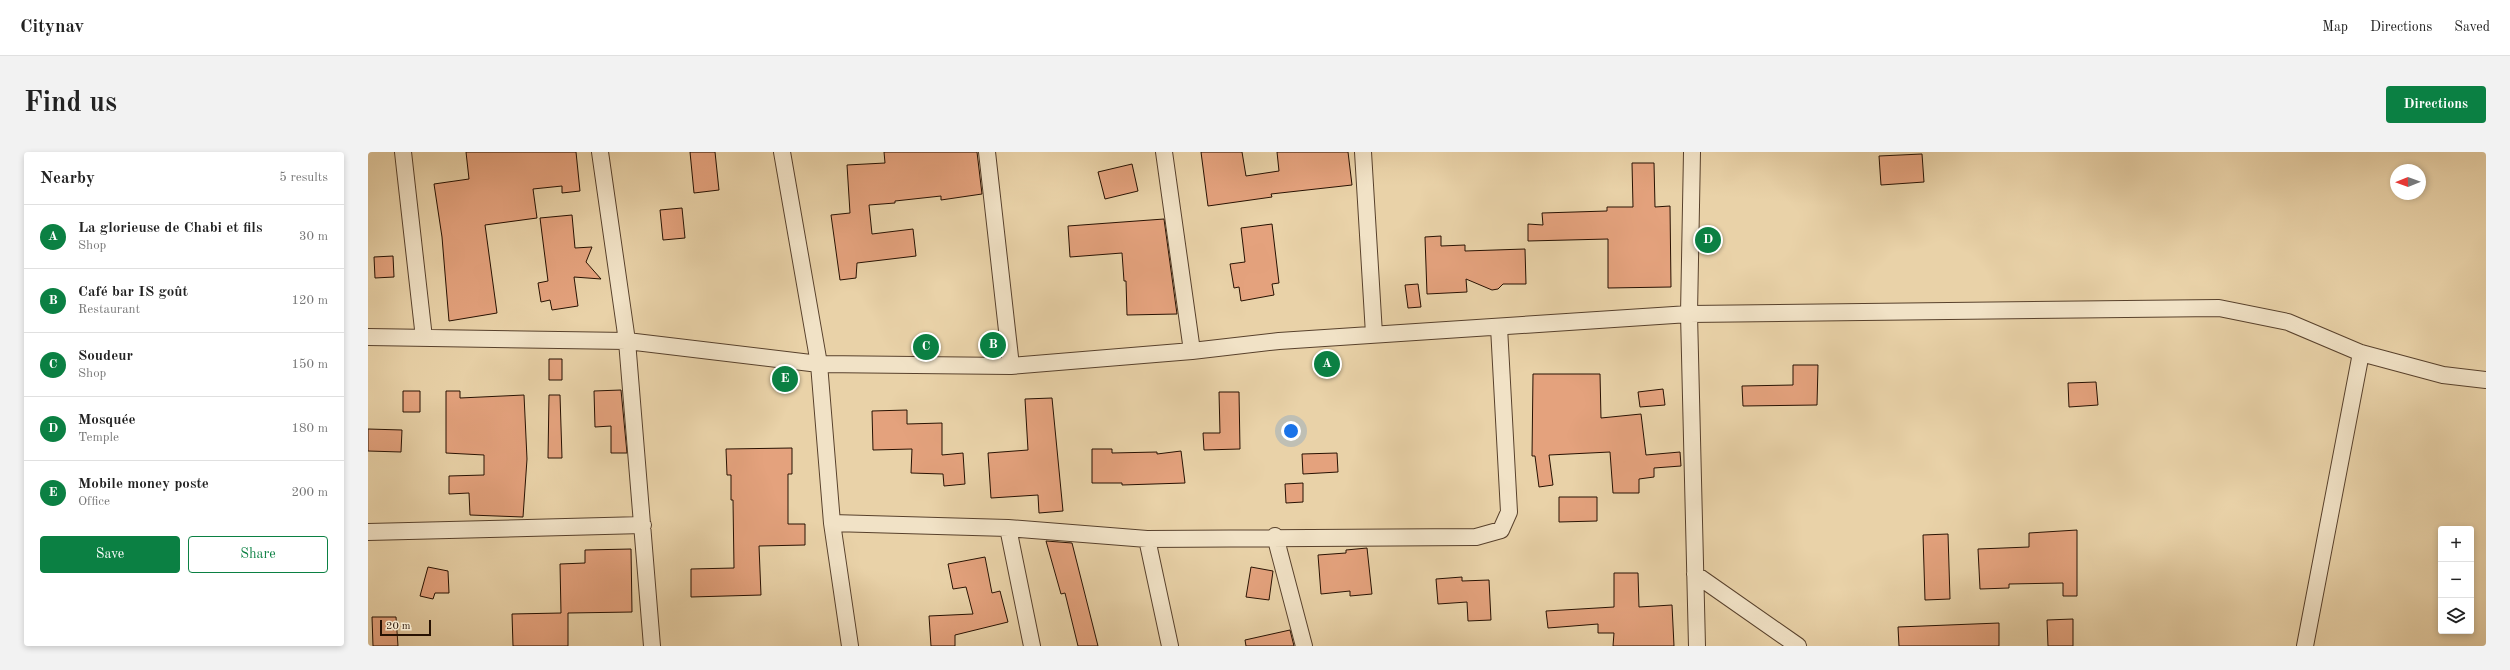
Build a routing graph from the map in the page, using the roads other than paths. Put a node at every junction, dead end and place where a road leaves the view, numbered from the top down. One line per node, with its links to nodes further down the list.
1 (403, 152): 12 (street)
2 (600, 152): 13 (street)
3 (782, 152): 16 (street)
4 (987, 152): 17 (street)
5 (1164, 152): 14 (street)
6 (1363, 152): 10 (street)
7 (1692, 152): 8 (street)
8 (1689, 314): 9 (street); 15 (street); 25 (street)
9 (1499, 327): 10 (street); 23 (street)
10 (1374, 334): 14 (street)
11 (368, 337): 12 (street)
12 (424, 338): 13 (street)
13 (627, 341): 16 (street); 20 (street)
14 (1192, 351): 17 (street)
15 (2361, 353): 18 (street); 33 (street)
16 (819, 364): 17 (street); 19 (street)
17 (1011, 366)
18 (2486, 380)
19 (832, 523): 21 (street); 27 (street)
20 (643, 525): 22 (street); 26 (street)
21 (1008, 528): 24 (street); 28 (street)
22 (368, 532)
23 (1275, 536): 24 (street); 30 (street)
24 (1147, 539): 29 (street)
25 (1695, 574): 31 (street); 32 (street)
26 (652, 646)
27 (850, 646)
28 (1032, 646)
29 (1170, 646)
30 (1304, 646)
31 (1697, 646)
32 (1798, 646)
33 (2305, 646)

